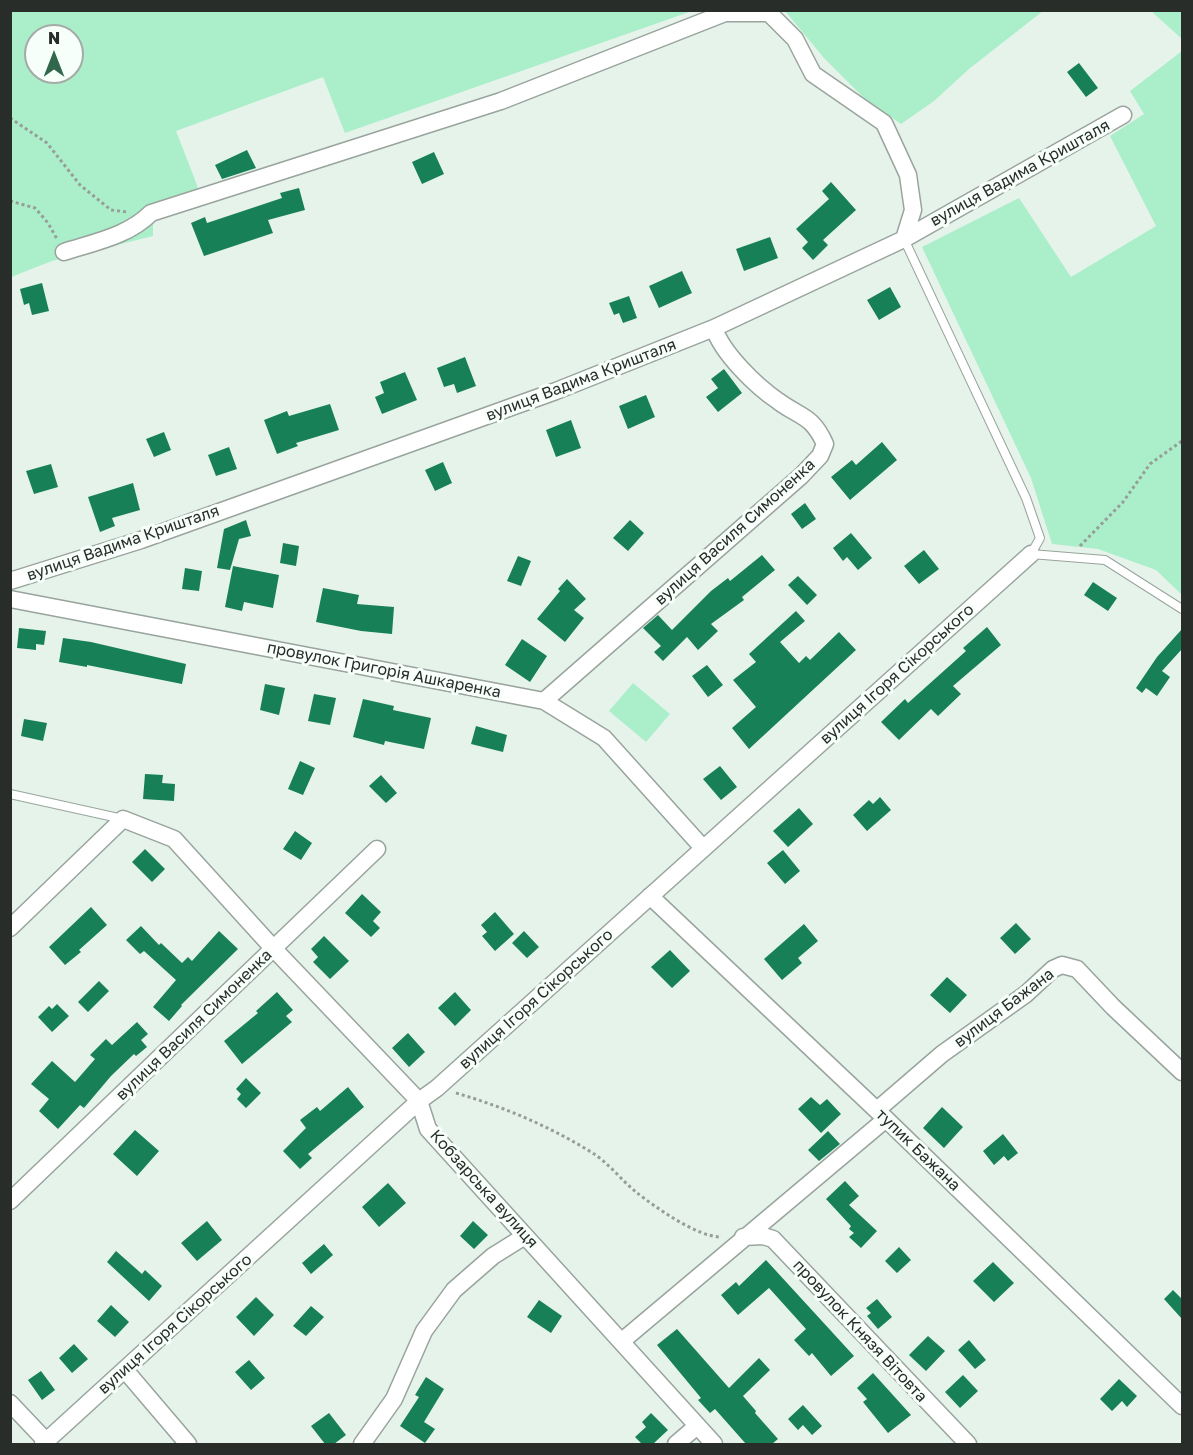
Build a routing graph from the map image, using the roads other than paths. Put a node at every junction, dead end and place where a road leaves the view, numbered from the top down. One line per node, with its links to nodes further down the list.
1 (1123, 115): 2 (street, вулиця Вадима Кришталя)
2 (904, 238): 3 (street); 4 (street, вулиця Вадима Кришталя); 5 (lane)
3 (64, 252)
4 (714, 328): 6 (street, вулиця Вадима Кришталя); 9 (street, вулиця Василя Симоненка)
5 (1031, 554): 8 (lane); 12 (street, вулиця Ігоря Сікорського)
6 (10, 581)
7 (10, 599): 9 (street, провулок Григорія Ашкаренка)
8 (1182, 609)
9 (544, 701): 12 (street, провулок Григорія Ашкаренка)
10 (10, 794): 11 (lane)
11 (123, 819): 15 (street); 16 (street, Кобзарська вулиця)
12 (703, 848): 14 (street, вулиця Ігоря Сікорського)
13 (377, 849): 16 (street, вулиця Василя Симоненка)
14 (650, 896): 18 (street, вулиця Ігоря Сікорського); 19 (street, тупик Бажана)
15 (10, 928)
16 (273, 948): 18 (street, Кобзарська вулиця); 20 (street, вулиця Василя Симоненка)
17 (1182, 1072): 19 (street, вулиця Бажана)
18 (419, 1101): 21 (street, Кобзарська вулиця); 24 (street, вулиця Ігоря Сікорського)
19 (881, 1115): 22 (street, вулиця Бажана); 26 (street, тупик Бажана)
20 (10, 1201)
21 (525, 1236): 23 (street, Кобзарська вулиця); 30 (street)
22 (743, 1237): 23 (street, вулиця Бажана); 33 (street, провулок Князя Вітовта)
23 (622, 1341): 27 (street, Кобзарська вулиця)
24 (125, 1370): 28 (street, вулиця Ігоря Сікорського); 29 (street)
25 (10, 1403): 28 (street)
26 (1182, 1406)
27 (697, 1426): 31 (street); 32 (street, Кобзарська вулиця)
28 (44, 1443)
29 (188, 1444)
30 (362, 1444)
31 (676, 1444)
32 (714, 1444)
33 (968, 1444)

